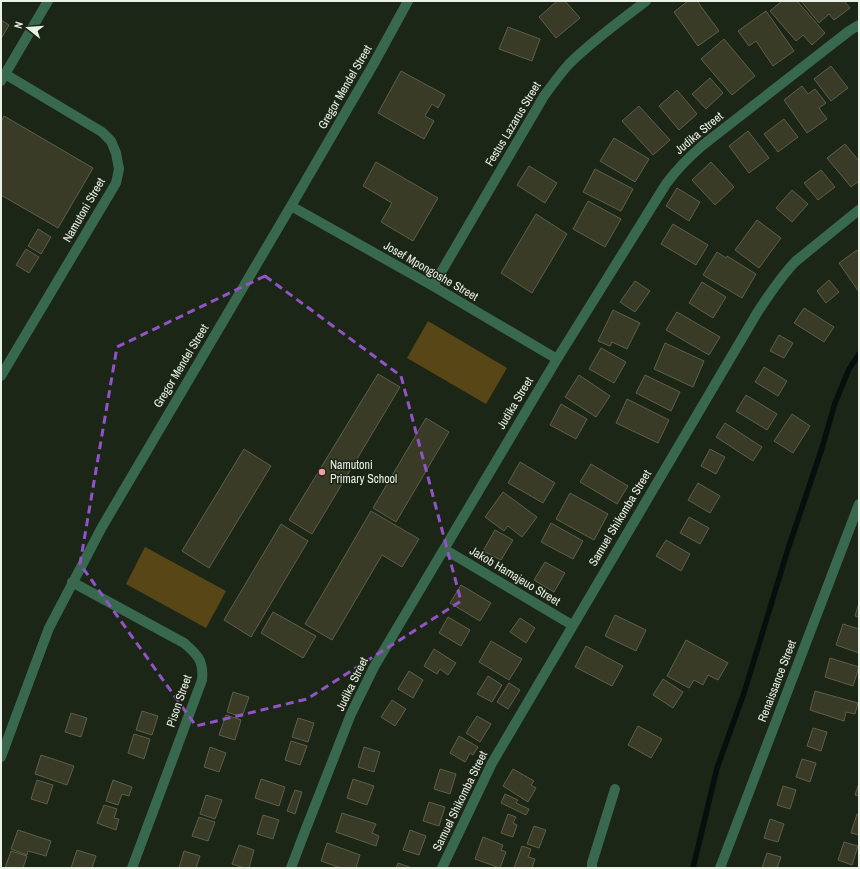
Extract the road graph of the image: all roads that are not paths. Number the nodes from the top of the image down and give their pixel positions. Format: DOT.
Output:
graph roads {
  1 [pos="48,1"];
  2 [pos="408,1"];
  3 [pos="646,1"];
  4 [pos="859,25"];
  5 [pos="3,77"];
  6 [pos="291,206"];
  7 [pos="859,211"];
  8 [pos="433,286"];
  9 [pos="557,359"];
  10 [pos="1,376"];
  11 [pos="859,504"];
  12 [pos="444,549"];
  13 [pos="72,582"];
  14 [pos="572,625"];
  15 [pos="1,757"];
  16 [pos="615,789"];
  17 [pos="132,868"];
  18 [pos="291,868"];
  19 [pos="442,868"];
  20 [pos="592,868"];
  21 [pos="720,868"];
  1 -- 5 [label="street"];
  2 -- 6 [label="street, Gregor Mendel Street"];
  3 -- 8 [label="street, Festus Lazarus Street"];
  4 -- 9 [label="street, Judika Street"];
  5 -- 10 [label="street, Namutoni Street"];
  6 -- 8 [label="street, Josef Mpongoshe Street"];
  6 -- 13 [label="street, Gregor Mendel Street"];
  7 -- 14 [label="street, Samuel Shikomba Street"];
  8 -- 9 [label="street, Josef Mpongoshe Street"];
  9 -- 12 [label="street, Judika Street"];
  11 -- 21 [label="street, Renaissance Street"];
  12 -- 14 [label="street, Jakob Hamajeuo Street"];
  12 -- 18 [label="street, Judika Street"];
  13 -- 15 [label="street, Gregor Mendel Street"];
  13 -- 17 [label="street, Pison Street"];
  14 -- 19 [label="street, Samuel Shikomba Street"];
  16 -- 20 [label="street"];
}
